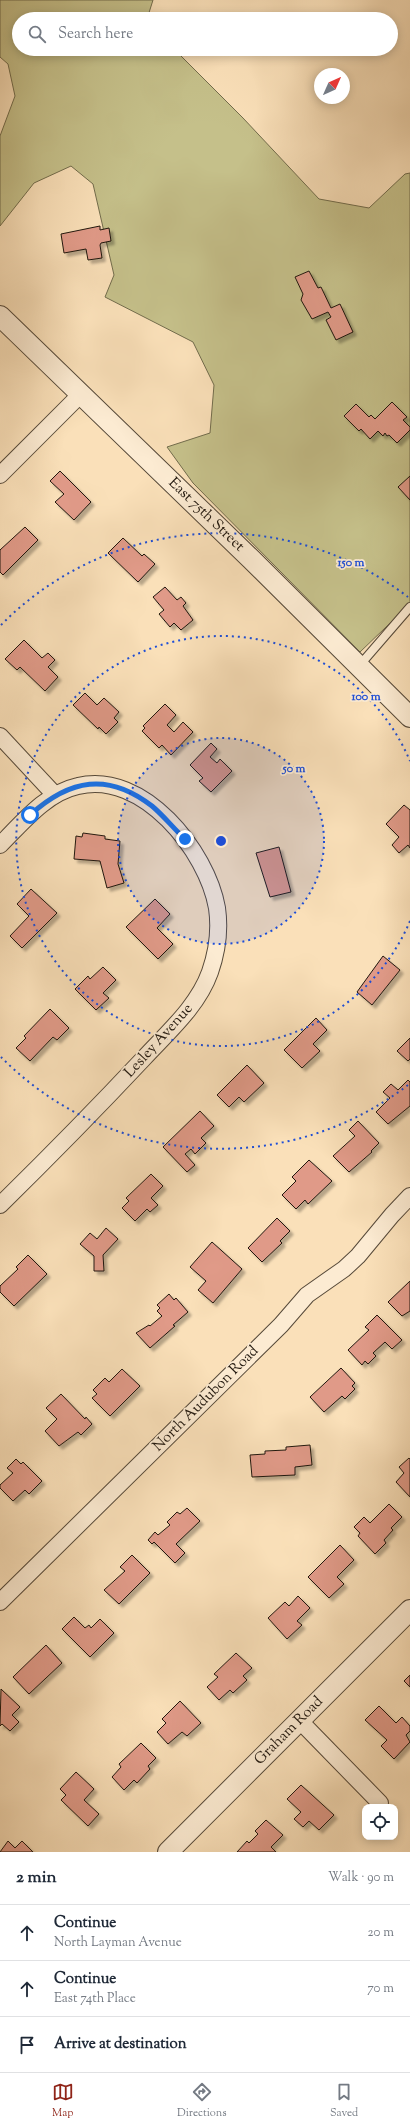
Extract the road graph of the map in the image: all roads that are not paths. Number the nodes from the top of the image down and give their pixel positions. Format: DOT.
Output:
graph roads {
  1 [pos="0,316"];
  2 [pos="81,394"];
  3 [pos="0,475"];
  4 [pos="410,607"];
  5 [pos="359,666"];
  6 [pos="410,717"];
  7 [pos="0,736"];
  8 [pos="55,795"];
  9 [pos="0,845"];
  10 [pos="410,1196"];
  11 [pos="0,1205"];
  12 [pos="0,1602"];
  13 [pos="410,1610"];
  14 [pos="300,1720"];
  15 [pos="380,1803"];
  16 [pos="168,1852"];
  1 -- 2 [label="street, East 75th Street"];
  2 -- 3 [label="street"];
  2 -- 5 [label="street, East 75th Street"];
  4 -- 5 [label="lane"];
  5 -- 6 [label="street, East 75th Street"];
  7 -- 8 [label="street"];
  8 -- 9 [label="street, Lesley Avenue"];
  8 -- 11 [label="street, Lesley Avenue"];
  10 -- 12 [label="street, North Audubon Road"];
  13 -- 14 [label="street, Graham Road"];
  14 -- 15 [label="street"];
  14 -- 16 [label="street, Graham Road"];
}
